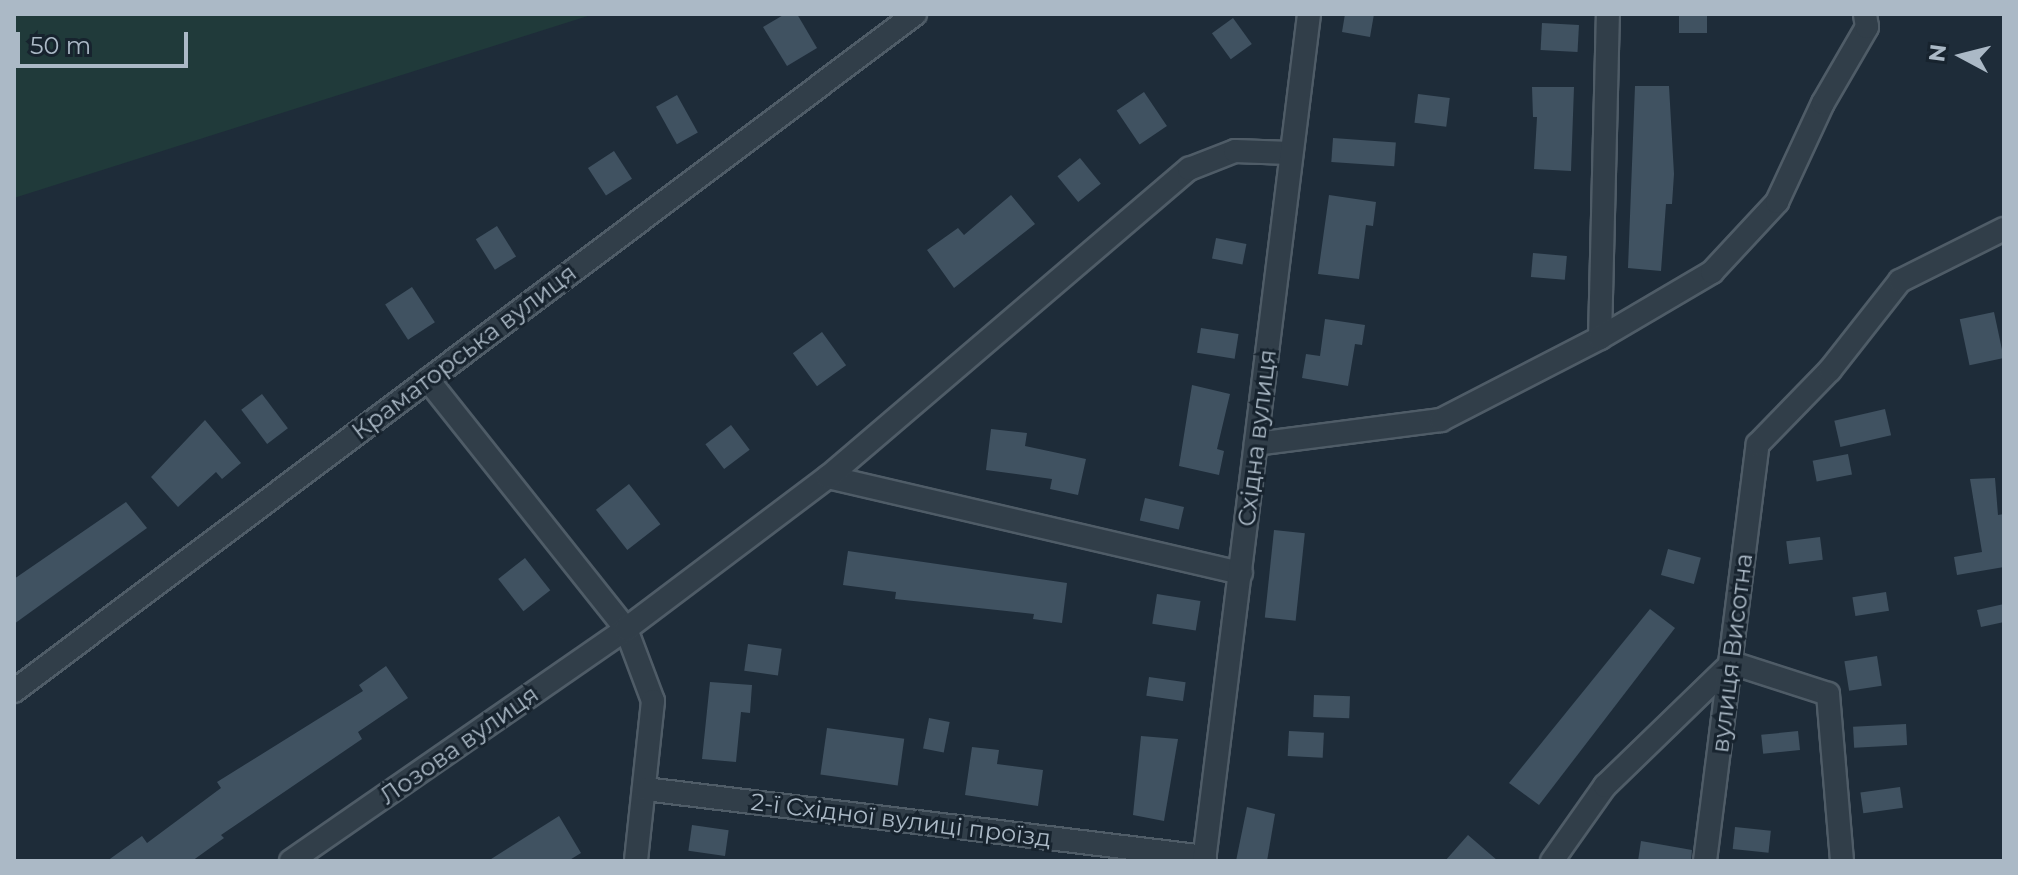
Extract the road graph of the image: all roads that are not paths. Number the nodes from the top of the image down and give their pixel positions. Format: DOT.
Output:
graph roads {
  1 [pos="915,14"];
  2 [pos="1309,14"];
  3 [pos="1608,14"];
  4 [pos="1865,14"];
  5 [pos="1290,153"];
  6 [pos="2004,229"];
  7 [pos="1600,338"];
  8 [pos="428,380"];
  9 [pos="1256,444"];
  10 [pos="828,477"];
  11 [pos="1241,573"];
  12 [pos="626,629"];
  13 [pos="1732,663"];
  14 [pos="14,691"];
  15 [pos="645,789"];
  16 [pos="1205,859"];
  17 [pos="291,861"];
  18 [pos="636,861"];
  19 [pos="1552,861"];
  20 [pos="1705,861"];
  21 [pos="1842,861"];
  1 -- 8 [label="street, Краматорська вулиця"];
  2 -- 5 [label="street, Східна вулиця"];
  3 -- 7 [label="street"];
  4 -- 7 [label="street"];
  5 -- 9 [label="street, Східна вулиця"];
  5 -- 10 [label="street, Лозова вулиця"];
  6 -- 13 [label="street, вулиця Висотна"];
  7 -- 9 [label="street"];
  8 -- 12 [label="street"];
  8 -- 14 [label="street, Краматорська вулиця"];
  9 -- 11 [label="street, Східна вулиця"];
  10 -- 11 [label="street"];
  10 -- 12 [label="street, Лозова вулиця"];
  11 -- 16 [label="street, Східна вулиця"];
  12 -- 15 [label="street"];
  12 -- 17 [label="street, Лозова вулиця"];
  13 -- 19 [label="street"];
  13 -- 20 [label="street, вулиця Висотна"];
  13 -- 21 [label="street"];
  15 -- 16 [label="street, 2-ї Східної вулиці проїзд"];
  15 -- 18 [label="street"];
}
